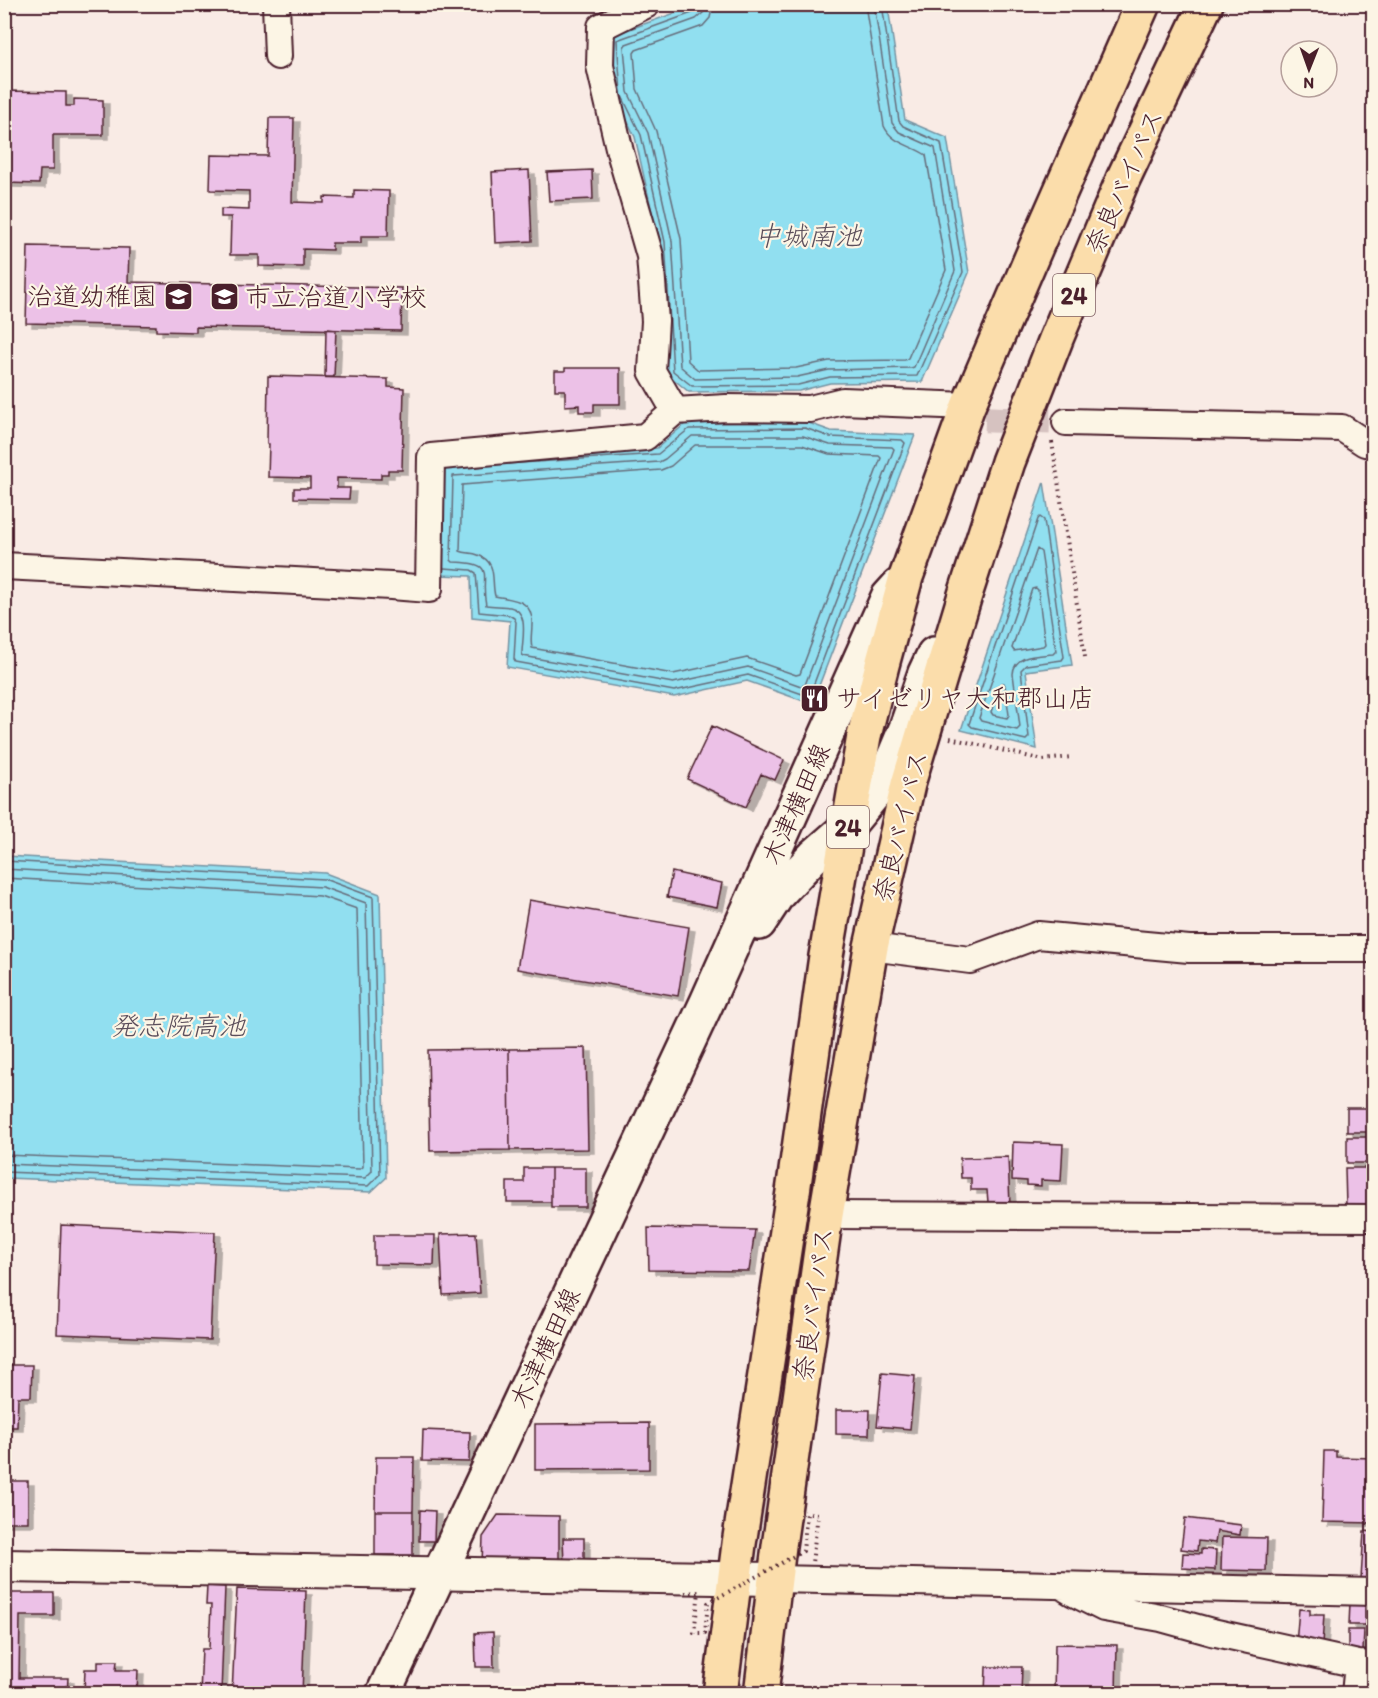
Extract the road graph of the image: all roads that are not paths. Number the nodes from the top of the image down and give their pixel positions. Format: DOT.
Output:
graph roads {
  1 [pos="276,4"];
  2 [pos="647,4"];
  3 [pos="1143,4"];
  4 [pos="1206,4"];
  5 [pos="278,56"];
  6 [pos="968,406"];
  7 [pos="810,409"];
  8 [pos="675,411"];
  9 [pos="923,417"];
  10 [pos="1066,422"];
  11 [pos="1374,444"];
  12 [pos="4,566"];
  13 [pos="906,577"];
  14 [pos="964,595"];
  15 [pos="847,827"];
  16 [pos="871,947"];
  17 [pos="1374,949"];
  18 [pos="707,1002"];
  19 [pos="826,1215"];
  20 [pos="1374,1218"];
  21 [pos="4,1566"];
  22 [pos="440,1574"];
  23 [pos="735,1577"];
  24 [pos="776,1579"];
  25 [pos="1062,1585"];
  26 [pos="1374,1592"];
  27 [pos="1366,1664"];
  28 [pos="383,1694"];
  29 [pos="720,1694"];
  30 [pos="761,1694"];
  31 [pos="1354,1694"];
  1 -- 5 [label="street"];
  2 -- 8 [label="street"];
  3 -- 6 [label="highway, 奈良バイパス / 24"];
  4 -- 14 [label="highway, 奈良バイパス / 24"];
  6 -- 7 [label="street"];
  6 -- 13 [label="highway, 奈良バイパス / 24"];
  7 -- 8 [label="street"];
  7 -- 9 [label="street"];
  8 -- 12 [label="street"];
  10 -- 11 [label="street"];
  13 -- 15 [label="highway, 奈良バイパス / 24"];
  13 -- 18 [label="main road, 木津横田線"];
  14 -- 15 [label="main road, 木津横田線"];
  14 -- 16 [label="highway, 奈良バイパス / 24"];
  15 -- 18 [label="main road, 木津横田線"];
  15 -- 23 [label="highway, 奈良バイパス / 24"];
  16 -- 17 [label="street"];
  16 -- 19 [label="highway, 奈良バイパス / 24"];
  18 -- 22 [label="main road, 木津横田線"];
  19 -- 20 [label="street"];
  19 -- 24 [label="highway, 奈良バイパス / 24"];
  21 -- 22 [label="street"];
  22 -- 23 [label="street"];
  22 -- 28 [label="main road, 木津横田線"];
  23 -- 24 [label="street"];
  23 -- 29 [label="highway, 奈良バイパス / 24"];
  24 -- 25 [label="street"];
  24 -- 30 [label="highway, 奈良バイパス / 24"];
  25 -- 26 [label="street"];
  25 -- 27 [label="street"];
  27 -- 31 [label="street"];
}
